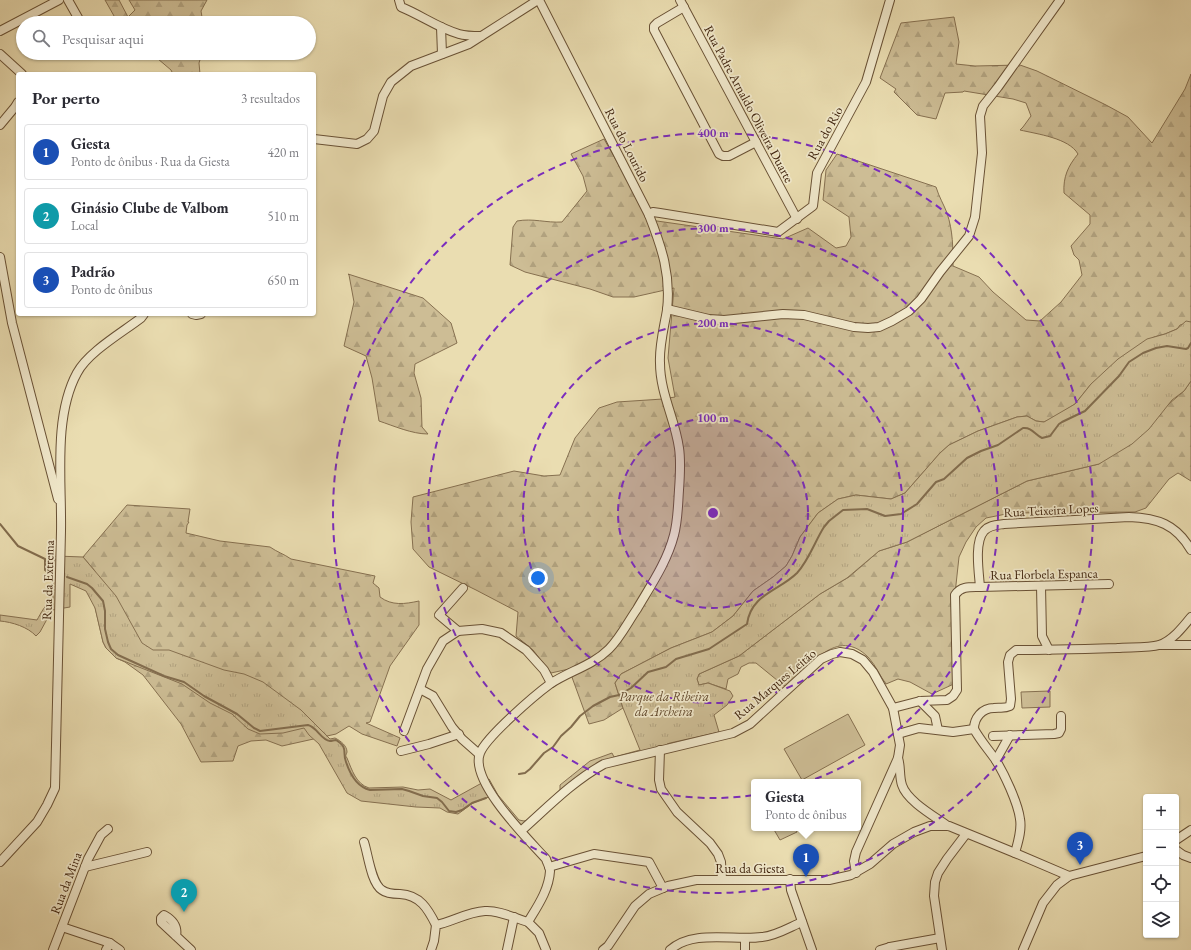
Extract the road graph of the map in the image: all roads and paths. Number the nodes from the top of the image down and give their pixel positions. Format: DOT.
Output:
graph roads {
  1 [pos="59,0"];
  2 [pos="68,0"];
  3 [pos="399,0"];
  4 [pos="539,0"];
  5 [pos="890,0"];
  6 [pos="1060,0"];
  7 [pos="682,4"];
  8 [pos="29,16"];
  9 [pos="77,16"];
  10 [pos="16,23"];
  11 [pos="441,27"];
  12 [pos="0,31"];
  13 [pos="481,36"];
  14 [pos="0,54"];
  15 [pos="442,54"];
  16 [pos="20,72"];
  17 [pos="16,105"];
  18 [pos="0,125"];
  19 [pos="316,139"];
  20 [pos="756,142"];
  21 [pos="649,215"];
  22 [pos="797,219"];
  23 [pos="0,257"];
  24 [pos="667,309"];
  25 [pos="142,316"];
  26 [pos="61,453"];
  27 [pos="46,455"];
  28 [pos="61,512"];
  29 [pos="1191,550"];
  30 [pos="1109,584"];
  31 [pos="1041,586"];
  32 [pos="980,587"];
  33 [pos="463,588"];
  34 [pos="1191,617"];
  35 [pos="458,631"];
  36 [pos="1159,645"];
  37 [pos="1191,645"];
  38 [pos="1049,650"];
  39 [pos="551,683"];
  40 [pos="420,689"];
  41 [pos="920,701"];
  42 [pos="893,708"];
  43 [pos="1061,716"];
  44 [pos="974,729"];
  45 [pos="404,730"];
  46 [pos="938,730"];
  47 [pos="459,734"];
  48 [pos="898,734"];
  49 [pos="1010,735"];
  50 [pos="993,736"];
  51 [pos="660,750"];
  52 [pos="401,751"];
  53 [pos="479,754"];
  54 [pos="898,758"];
  55 [pos="996,760"];
  56 [pos="948,826"];
  57 [pos="108,829"];
  58 [pos="1191,830"];
  59 [pos="521,831"];
  60 [pos="966,834"];
  61 [pos="1179,838"];
  62 [pos="364,842"];
  63 [pos="147,852"];
  64 [pos="1015,852"];
  65 [pos="1179,852"];
  66 [pos="1143,857"];
  67 [pos="1191,858"];
  68 [pos="0,862"];
  69 [pos="549,867"];
  70 [pos="85,868"];
  71 [pos="856,872"];
  72 [pos="1069,876"];
  73 [pos="722,879"];
  74 [pos="790,880"];
  75 [pos="663,888"];
  76 [pos="514,917"];
  77 [pos="528,922"];
  78 [pos="802,922"];
  79 [pos="436,925"];
  80 [pos="62,927"];
  81 [pos="176,936"];
  82 [pos="745,938"];
  83 [pos="940,938"];
  84 [pos="108,946"];
  85 [pos="890,948"];
  86 [pos="53,950"];
  87 [pos="120,950"];
  88 [pos="191,950"];
  89 [pos="431,950"];
  90 [pos="507,950"];
  91 [pos="546,950"];
  92 [pos="603,950"];
  93 [pos="670,950"];
  94 [pos="744,950"];
  95 [pos="812,950"];
  96 [pos="880,950"];
  97 [pos="942,950"];
  98 [pos="1023,950"];
  1 -- 8 [label="street"];
  2 -- 9 [label="street"];
  3 -- 11 [label="street"];
  4 -- 13 [label="street"];
  4 -- 21 [label="street, Rua do Lourido"];
  5 -- 22 [label="street, Rua do Rio"];
  6 -- 24 [label="street"];
  7 -- 20 [label="street, Rua Padre Arnaldo Oliveira Duarte"];
  7 -- 20 [label="street"];
  10 -- 12 [label="street"];
  11 -- 13 [label="street"];
  11 -- 15 [label="street"];
  13 -- 15 [label="street"];
  14 -- 16 [label="street"];
  15 -- 19 [label="street"];
  17 -- 18 [label="street"];
  20 -- 22 [label="street, Rua Padre Arnaldo Oliveira Duarte"];
  21 -- 22 [label="street, Rua do Rio"];
  21 -- 24 [label="street, Rua do Lourido"];
  23 -- 27 [label="street"];
  24 -- 39 [label="street, Rua do Lourido"];
  25 -- 26 [label="street, Rua da Extrema"];
  26 -- 27 [label="street"];
  26 -- 28 [label="street, Rua da Extrema"];
  27 -- 28 [label="street"];
  28 -- 68 [label="street, Rua da Extrema"];
  29 -- 32 [label="street, Rua Teixeira Lopes"];
  30 -- 31 [label="street, Rua Florbela Espanca"];
  31 -- 32 [label="street, Rua Florbela Espanca"];
  31 -- 38 [label="street"];
  32 -- 41 [label="street"];
  33 -- 35 [label="street"];
  34 -- 36 [label="street"];
  35 -- 39 [label="street"];
  35 -- 40 [label="street"];
  36 -- 37 [label="street"];
  36 -- 38 [label="street"];
  38 -- 44 [label="street"];
  39 -- 53 [label="street, Rua do Lourido"];
  40 -- 45 [label="street"];
  40 -- 47 [label="street"];
  41 -- 42 [label="street"];
  41 -- 46 [label="street"];
  42 -- 48 [label="street, Rua Marques Leitão"];
  42 -- 51 [label="street, Rua Marques Leitão"];
  43 -- 49 [label="street"];
  44 -- 46 [label="street"];
  44 -- 55 [label="street"];
  46 -- 48 [label="street"];
  47 -- 52 [label="street"];
  47 -- 53 [label="street"];
  48 -- 54 [label="street, Rua Marques Leitão"];
  49 -- 50 [label="street"];
  49 -- 55 [label="street"];
  51 -- 59 [label="street, Rua Marques Leitão"];
  51 -- 73 [label="street"];
  53 -- 59 [label="street"];
  54 -- 56 [label="street"];
  54 -- 71 [label="street, Rua Marques Leitão"];
  55 -- 64 [label="street"];
  56 -- 60 [label="street, Rua da Giesta"];
  56 -- 71 [label="street, Rua da Giesta"];
  57 -- 70 [label="street, Rua da Mina"];
  58 -- 61 [label="street"];
  59 -- 69 [label="street"];
  60 -- 64 [label="street, Rua da Giesta"];
  60 -- 83 [label="street"];
  62 -- 79 [label="street"];
  63 -- 70 [label="street"];
  64 -- 72 [label="street, Rua da Giesta"];
  65 -- 67 [label="street"];
  66 -- 72 [label="street"];
  69 -- 75 [label="street"];
  69 -- 77 [label="street"];
  70 -- 80 [label="street, Rua da Mina"];
  71 -- 74 [label="street, Rua da Giesta"];
  72 -- 98 [label="street"];
  73 -- 74 [label="street, Rua da Giesta"];
  73 -- 75 [label="street, Rua da Giesta"];
  74 -- 78 [label="street"];
  75 -- 92 [label="street, Rua da Giesta"];
  76 -- 77 [label="street"];
  76 -- 79 [label="street"];
  76 -- 90 [label="street"];
  77 -- 91 [label="street"];
  78 -- 82 [label="street"];
  78 -- 95 [label="street"];
  79 -- 89 [label="street"];
  80 -- 84 [label="street"];
  80 -- 86 [label="street, Rua da Mina"];
  81 -- 88 [label="street"];
  82 -- 93 [label="street"];
  82 -- 94 [label="street"];
  83 -- 85 [label="street"];
  83 -- 97 [label="street"];
  84 -- 87 [label="street"];
  85 -- 96 [label="street"];
}
